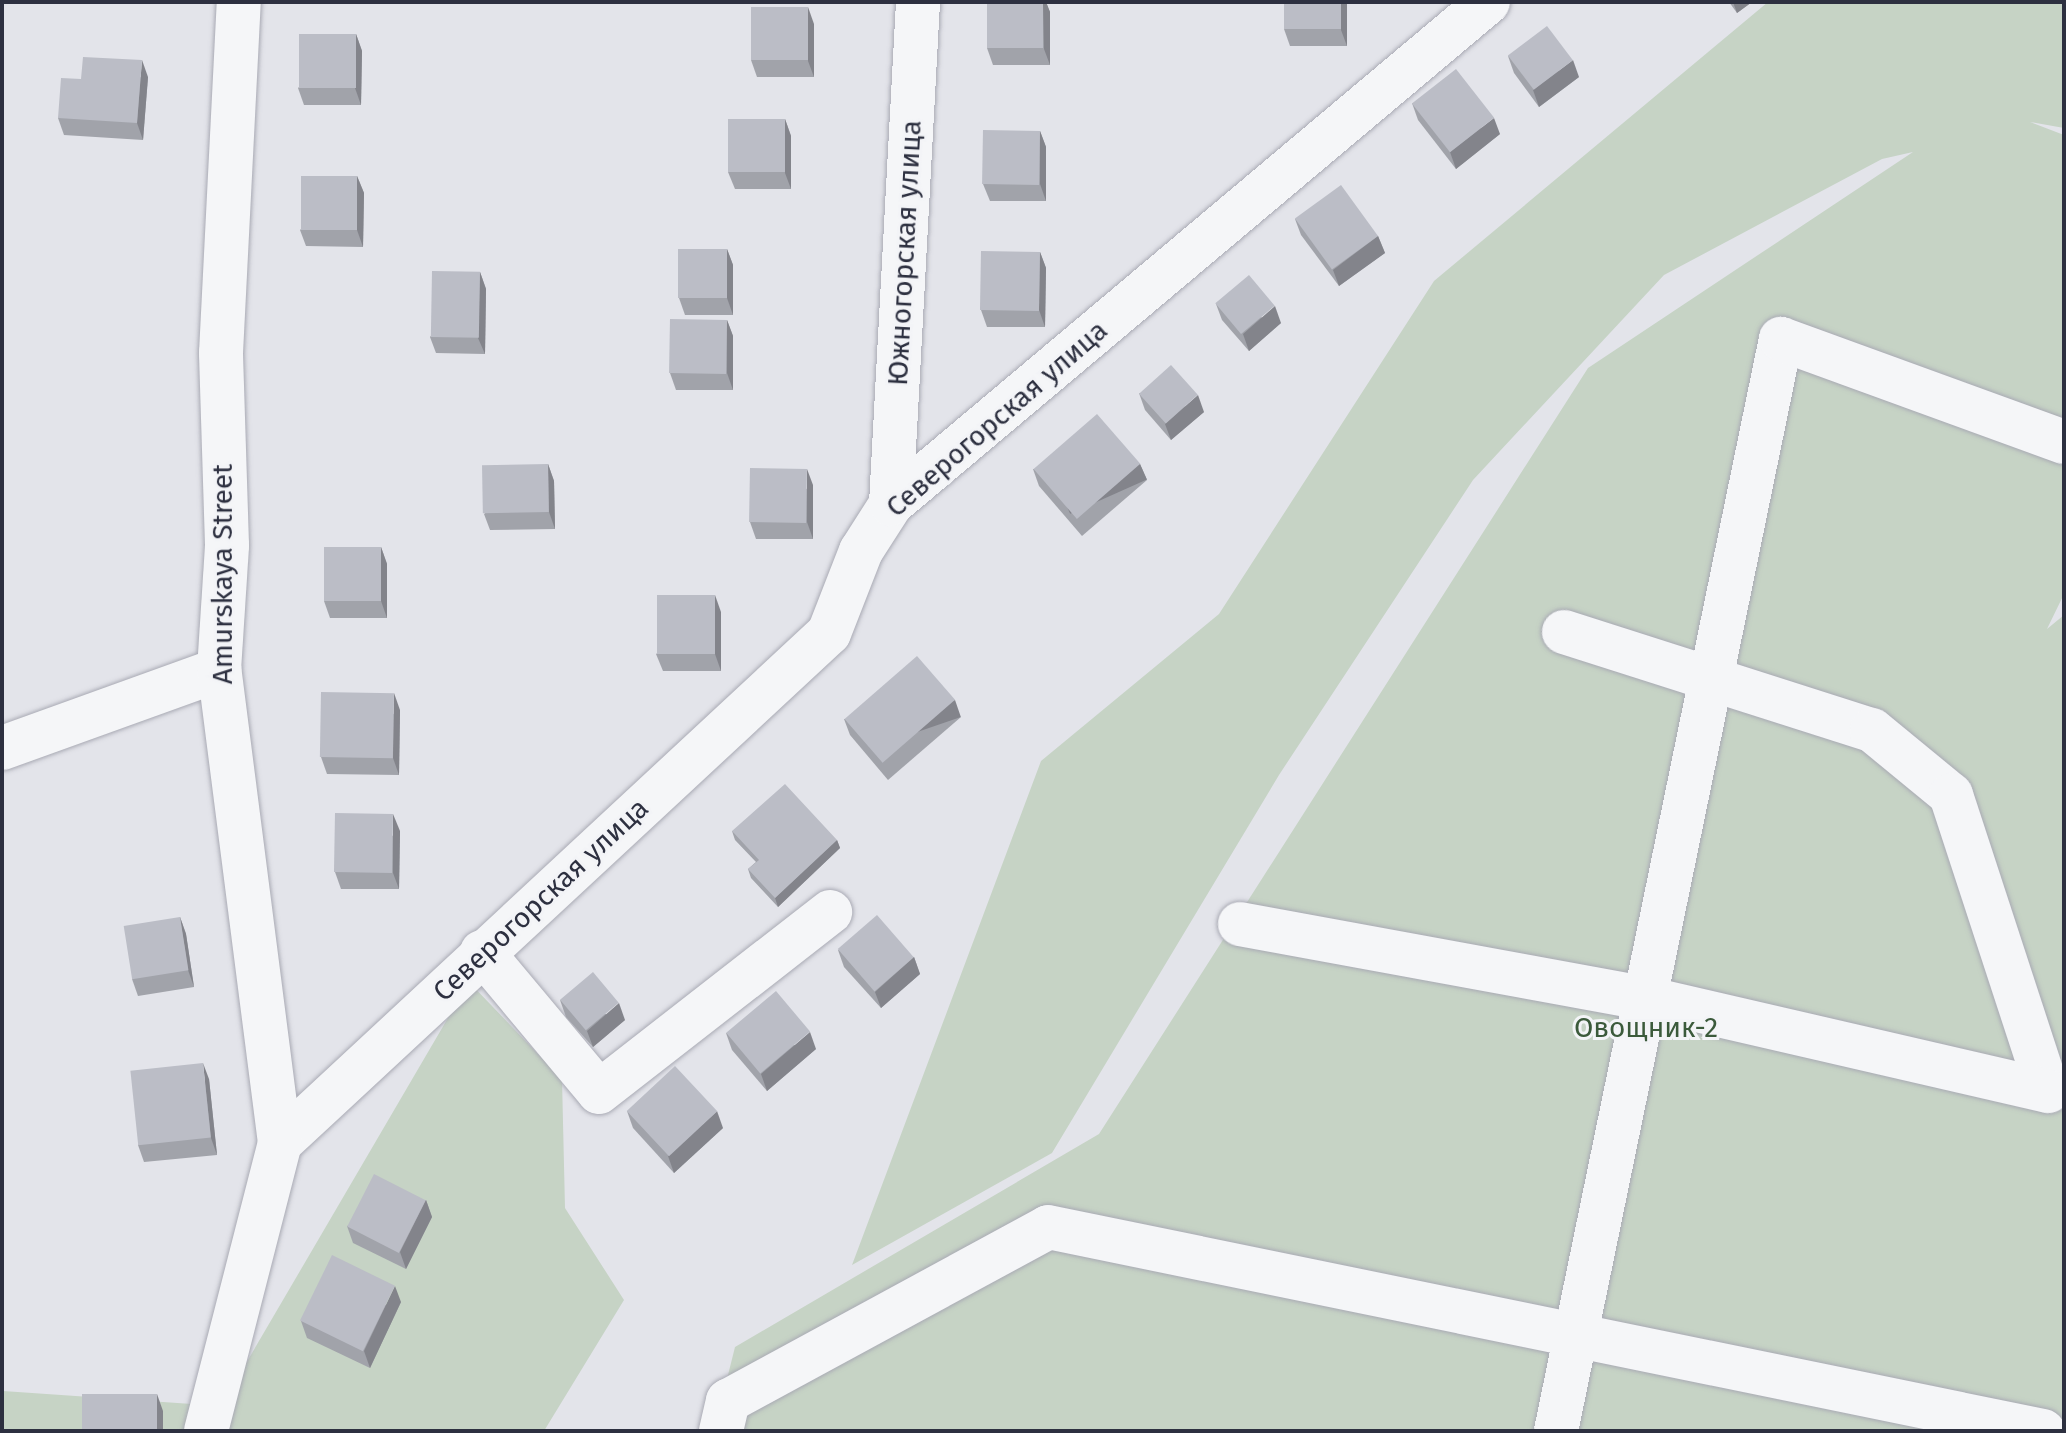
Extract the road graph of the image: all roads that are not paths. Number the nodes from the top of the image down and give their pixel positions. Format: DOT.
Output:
graph roads {
  1 [pos="239,2"];
  2 [pos="918,2"];
  3 [pos="1488,2"];
  4 [pos="2064,442"];
  5 [pos="891,504"];
  6 [pos="1564,632"];
  7 [pos="219,670"];
  8 [pos="1711,680"];
  9 [pos="4,750"];
  10 [pos="830,912"];
  11 [pos="1240,924"];
  12 [pos="482,952"];
  13 [pos="1645,998"];
  14 [pos="280,1143"];
  15 [pos="1576,1331"];
  16 [pos="206,1431"];
  17 [pos="721,1431"];
  18 [pos="1556,1431"];
  19 [pos="2043,1431"];
  1 -- 7 [label="street, Amurskaya Street"];
  2 -- 5 [label="street, Южногорская улица"];
  3 -- 5 [label="street, Северогорская улица"];
  4 -- 8 [label="street"];
  5 -- 12 [label="street, Северогорская улица"];
  6 -- 8 [label="street"];
  7 -- 9 [label="street"];
  7 -- 14 [label="street, Amurskaya Street"];
  8 -- 13 [label="street"];
  8 -- 13 [label="street"];
  10 -- 12 [label="street"];
  11 -- 13 [label="street"];
  12 -- 14 [label="street, Северогорская улица"];
  13 -- 15 [label="street"];
  14 -- 16 [label="street"];
  15 -- 17 [label="street"];
  15 -- 18 [label="street"];
  15 -- 19 [label="street"];
}
